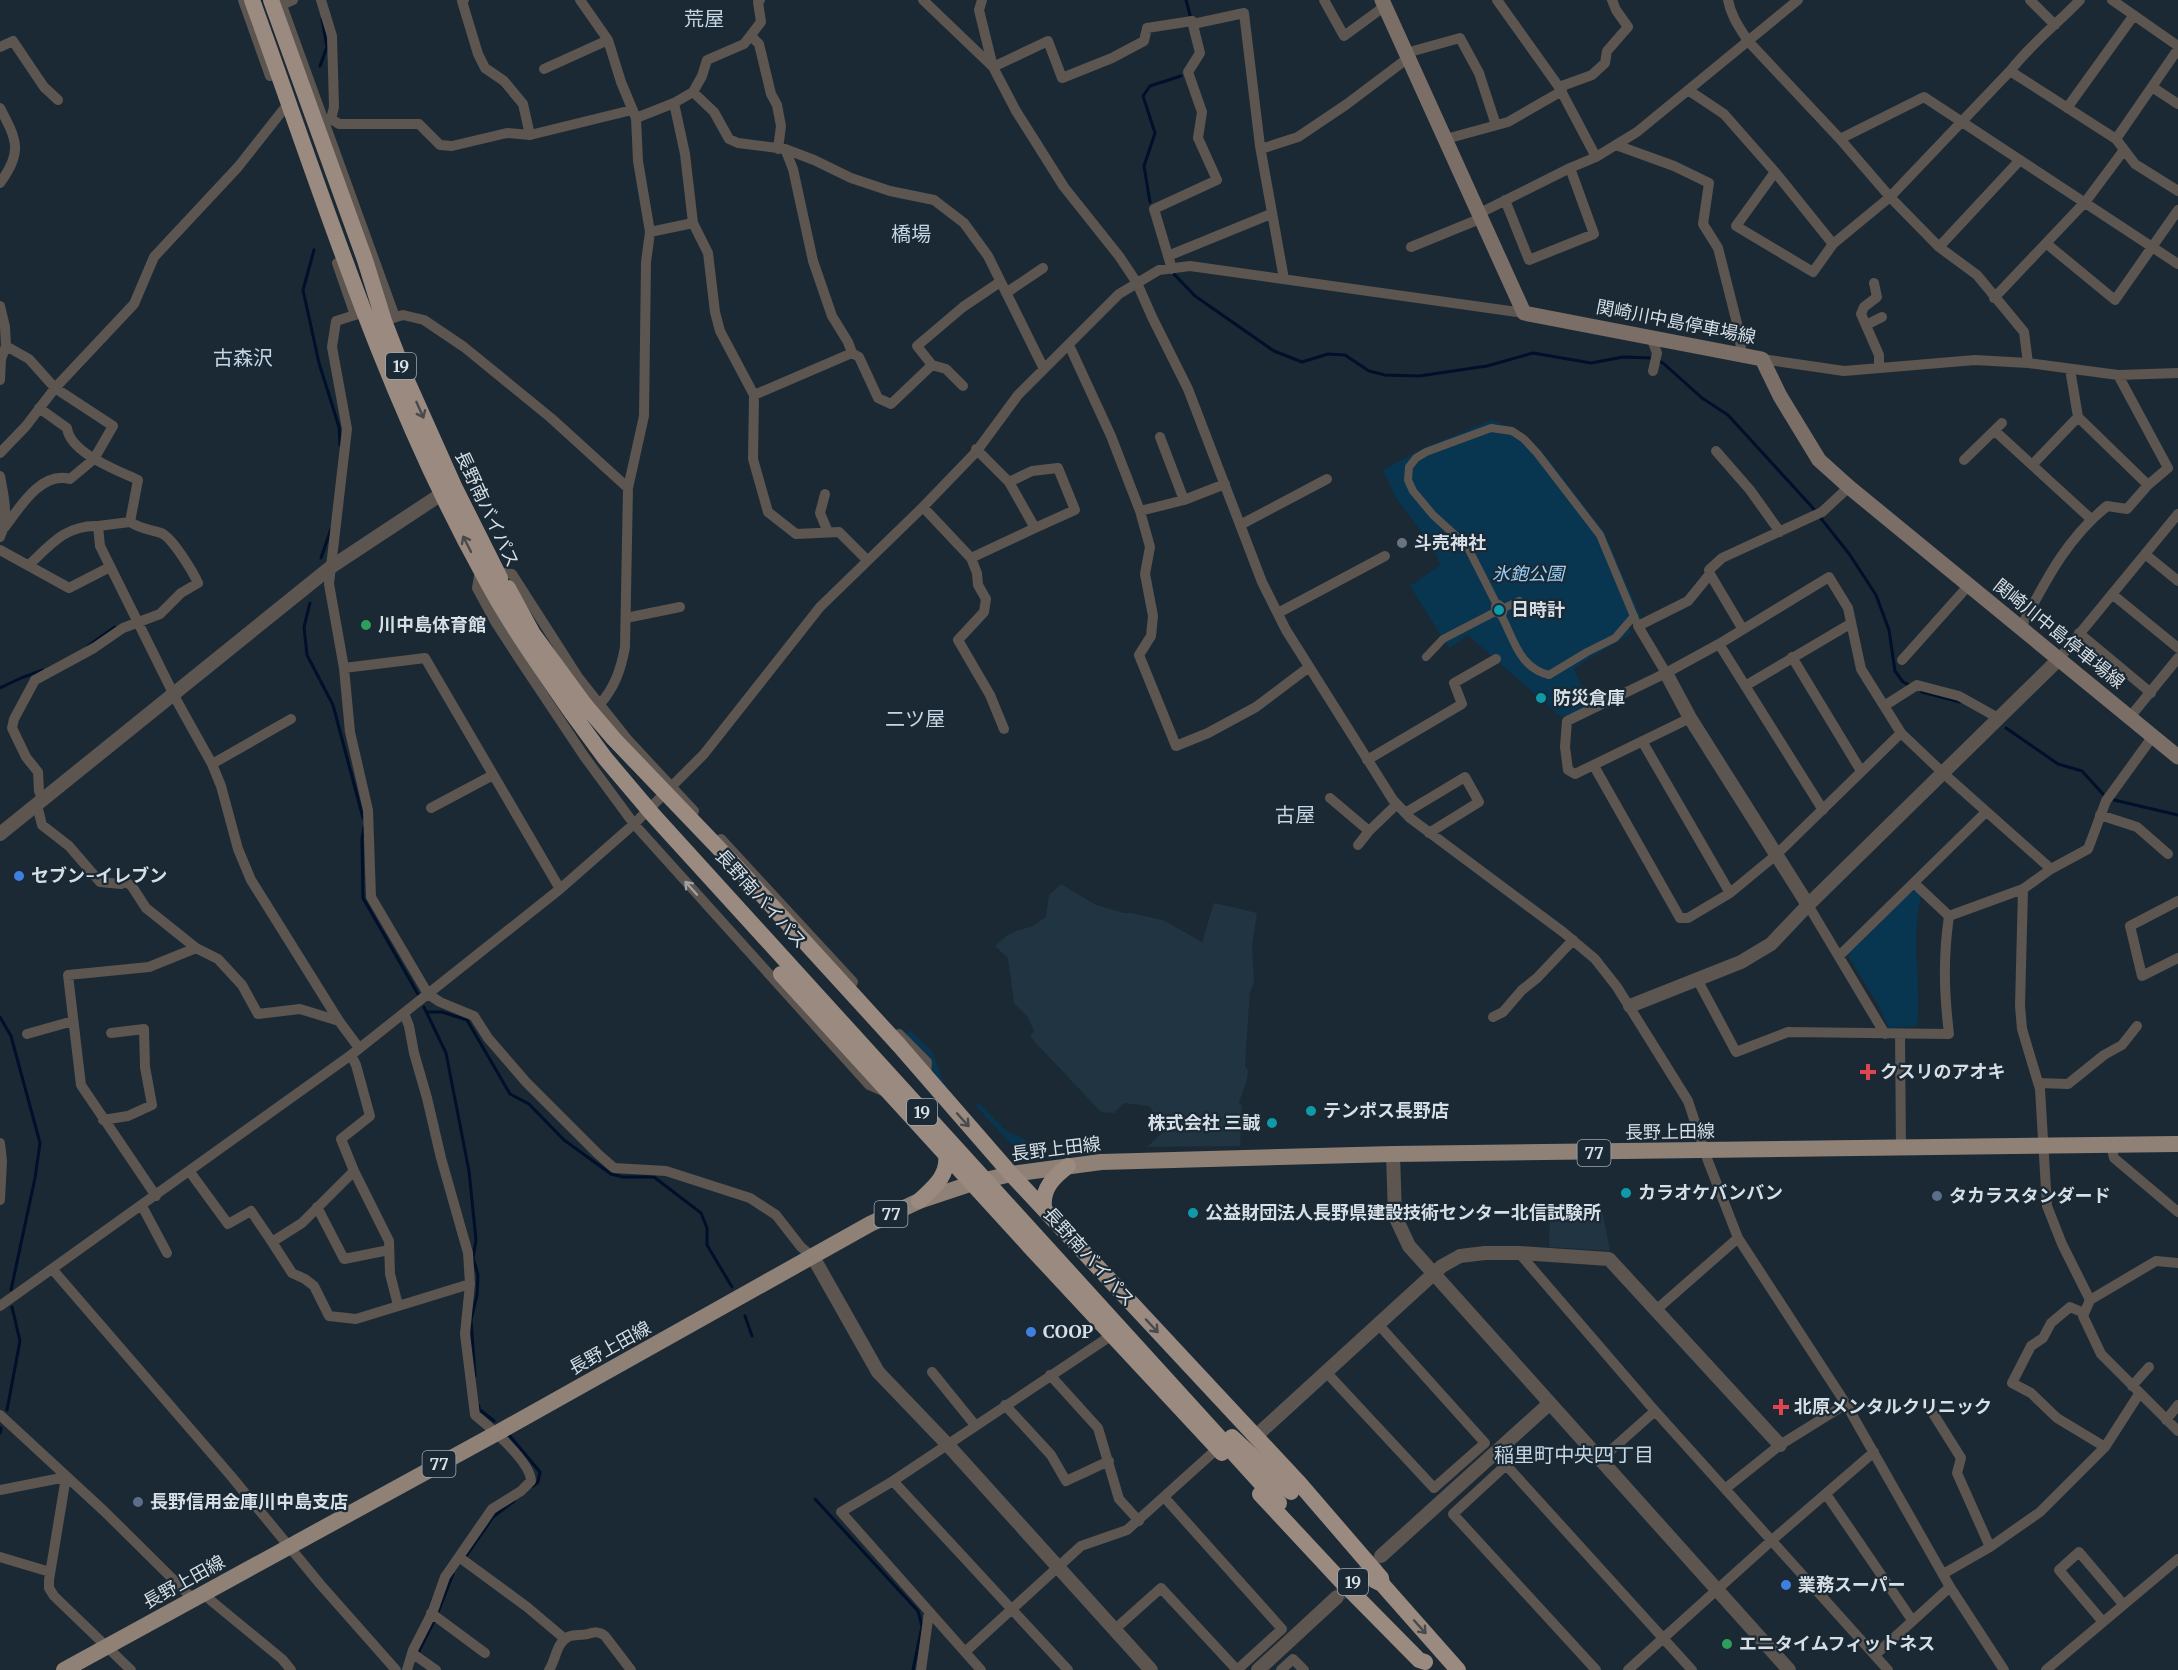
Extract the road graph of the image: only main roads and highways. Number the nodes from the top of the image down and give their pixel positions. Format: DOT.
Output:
graph roads {
  1 [pos="252,0"];
  2 [pos="277,2"];
  3 [pos="1383,3"];
  4 [pos="448,489"];
  5 [pos="583,708"];
  6 [pos="605,758"];
  7 [pos="2178,758"];
  8 [pos="939,1092"];
  9 [pos="905,1110"];
  10 [pos="2178,1144"];
  11 [pos="946,1153"];
  12 [pos="1068,1166"];
  13 [pos="1011,1173"];
  14 [pos="974,1183"];
  15 [pos="919,1201"];
  16 [pos="1044,1207"];
  17 [pos="1285,1497"];
  18 [pos="1382,1584"];
  19 [pos="1428,1666"];
  20 [pos="64,1670"];
  21 [pos="1458,1670"];
  1 -- 4 [label="highway, 長野南バイパス / 19"];
  2 -- 4 [label="highway, 長野南バイパス / 19, one-way"];
  3 -- 7 [label="main road, 関崎川中島停車場線"];
  4 -- 5 [label="highway, 長野南バイパス / 19"];
  5 -- 6 [label="highway, 長野南バイパス / 19, bridge"];
  5 -- 8 [label="highway, 19, bridge"];
  5 -- 17 [label="highway, 長野南バイパス / 19, bridge"];
  6 -- 9 [label="highway, 19, bridge"];
  6 -- 17 [label="highway, 長野南バイパス / 19, bridge"];
  8 -- 9 [label="highway"];
  8 -- 13 [label="highway, 19, one-way"];
  9 -- 11 [label="highway, 19"];
  10 -- 12 [label="main road, 長野上田線 / 77"];
  11 -- 14 [label="highway, 19"];
  11 -- 15 [label="highway"];
  12 -- 13 [label="main road, 長野上田線 / 77"];
  12 -- 16 [label="highway"];
  13 -- 14 [label="main road, 長野上田線 / 77"];
  13 -- 16 [label="highway, 19"];
  14 -- 15 [label="main road, 長野上田線 / 77"];
  14 -- 19 [label="highway, 19"];
  15 -- 20 [label="main road, 長野上田線 / 77"];
  16 -- 18 [label="highway, 19, one-way"];
  17 -- 18 [label="highway, 長野南バイパス / 19"];
  17 -- 19 [label="highway, 長野南バイパス / 19"];
  18 -- 21 [label="highway, 長野南バイパス / 19, one-way"];
}
